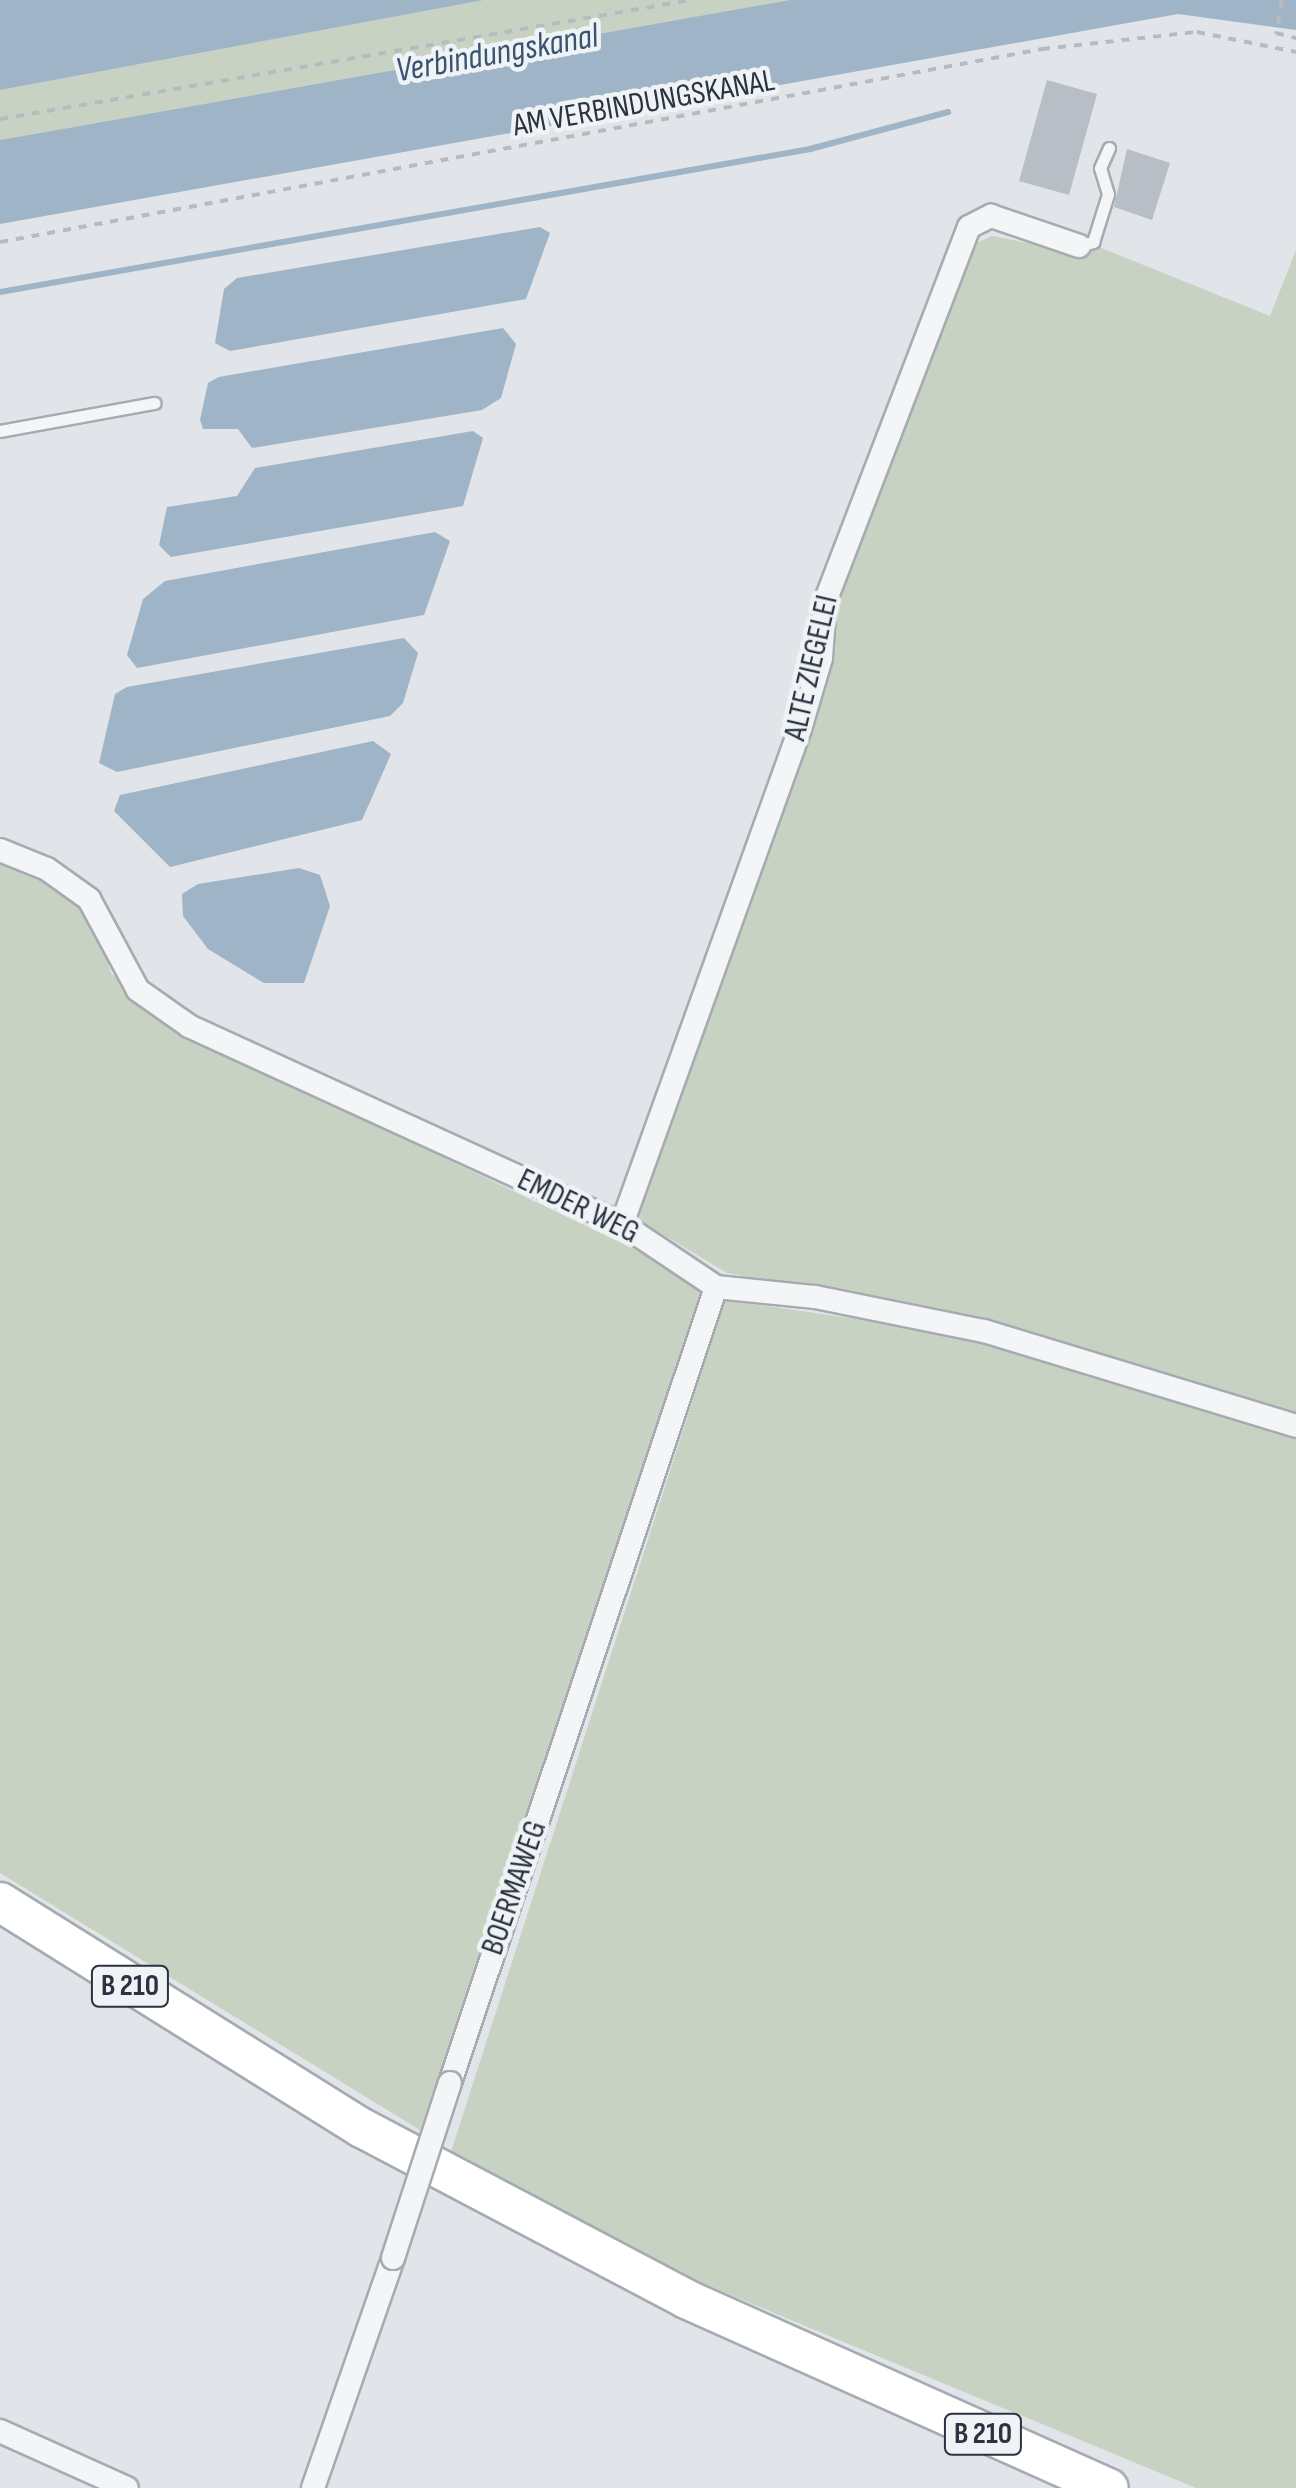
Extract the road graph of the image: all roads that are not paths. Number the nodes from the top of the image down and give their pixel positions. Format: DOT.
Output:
graph roads {
  1 [pos="1109,148"];
  2 [pos="1080,246"];
  3 [pos="154,403"];
  4 [pos="0,432"];
  5 [pos="0,850"];
  6 [pos="622,1224"];
  7 [pos="716,1288"];
  8 [pos="1296,1426"];
  9 [pos="0,1902"];
  10 [pos="0,2431"];
  11 [pos="127,2488"];
  12 [pos="312,2488"];
  13 [pos="1108,2488"];
  1 -- 2 [label="lane"];
  2 -- 6 [label="street, ALTE ZIEGELEI"];
  3 -- 4 [label="lane"];
  5 -- 6 [label="street, EMDER WEG"];
  6 -- 7 [label="street, EMDER WEG"];
  7 -- 8 [label="street, EMDER WEG"];
  7 -- 12 [label="street, BOERMAWEG, bridge"];
  9 -- 13 [label="main road, B 210"];
  10 -- 11 [label="street"];
}
